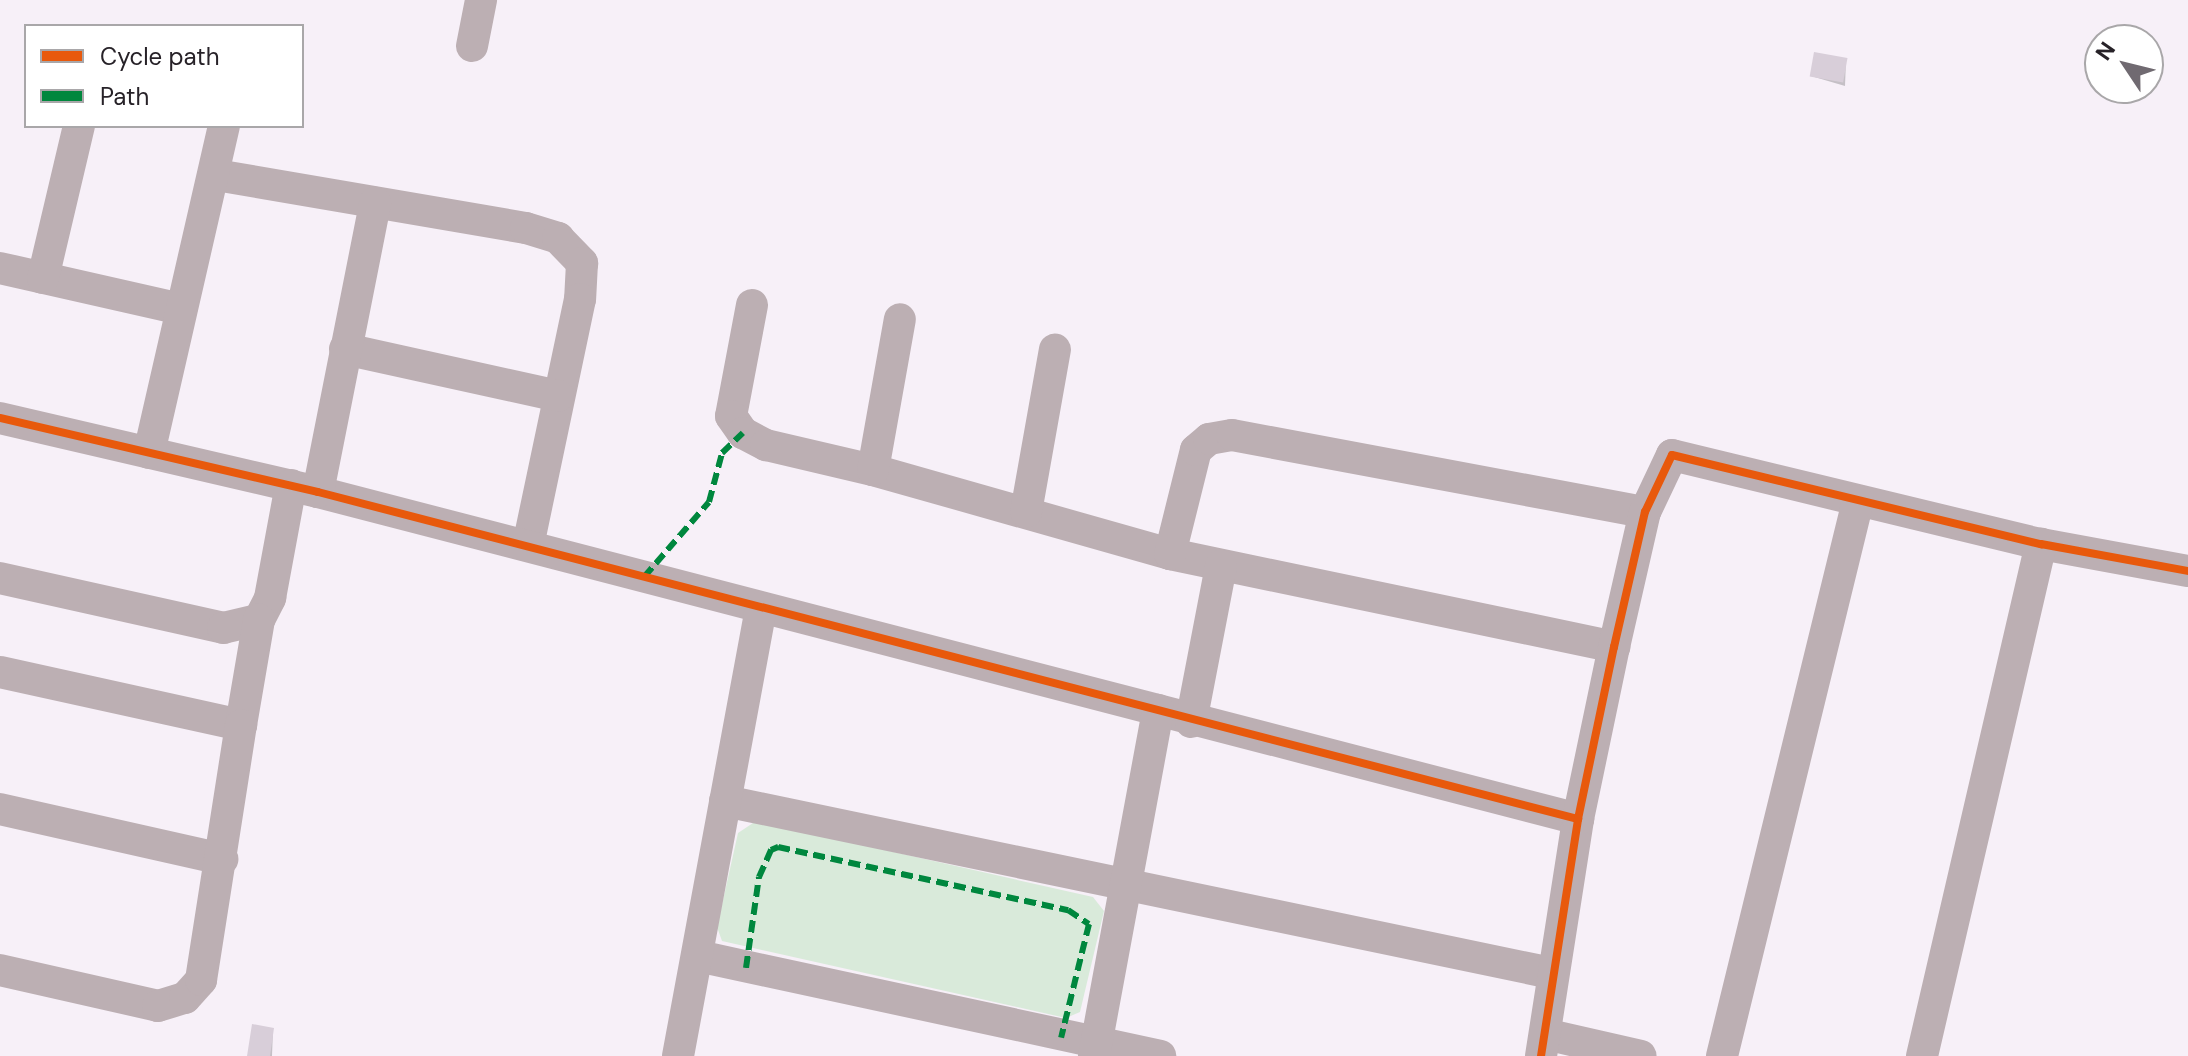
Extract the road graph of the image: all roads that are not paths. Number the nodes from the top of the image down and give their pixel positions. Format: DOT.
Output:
graph roads {
  1 [pos="481,0"];
  2 [pos="472,46"];
  3 [pos="79,128"];
  4 [pos="224,128"];
  5 [pos="216,175"];
  6 [pos="375,203"];
  7 [pos="0,268"];
  8 [pos="43,278"];
  9 [pos="752,305"];
  10 [pos="181,309"];
  11 [pos="900,319"];
  12 [pos="345,349"];
  13 [pos="1055,350"];
  14 [pos="558,396"];
  15 [pos="0,418"];
  16 [pos="149,453"];
  17 [pos="873,470"];
  18 [pos="304,489"];
  19 [pos="1858,501"];
  20 [pos="1026,512"];
  21 [pos="1645,512"];
  22 [pos="2041,544"];
  23 [pos="528,546"];
  24 [pos="1170,554"];
  25 [pos="1221,566"];
  26 [pos="2188,571"];
  27 [pos="0,578"];
  28 [pos="761,608"];
  29 [pos="259,620"];
  30 [pos="1614,647"];
  31 [pos="0,672"];
  32 [pos="1158,710"];
  33 [pos="1191,722"];
  34 [pos="241,725"];
  35 [pos="725,801"];
  36 [pos="0,809"];
  37 [pos="1578,819"];
  38 [pos="222,859"];
  39 [pos="1123,882"];
  40 [pos="698,956"];
  41 [pos="0,970"];
  42 [pos="1551,973"];
  43 [pos="1543,1045"];
  44 [pos="1095,1050"];
  45 [pos="678,1056"];
  46 [pos="1160,1056"];
  47 [pos="1641,1056"];
  48 [pos="1722,1056"];
  49 [pos="1922,1056"];
  1 -- 2 [label="street"];
  3 -- 8 [label="street"];
  4 -- 5 [label="street"];
  5 -- 6 [label="street"];
  5 -- 10 [label="street"];
  6 -- 12 [label="street"];
  6 -- 14 [label="street"];
  7 -- 8 [label="street"];
  8 -- 10 [label="street"];
  9 -- 17 [label="street"];
  10 -- 16 [label="street"];
  11 -- 17 [label="street"];
  12 -- 14 [label="street"];
  12 -- 18 [label="street"];
  13 -- 20 [label="street"];
  14 -- 23 [label="street"];
  15 -- 16 [label="street"];
  16 -- 18 [label="street"];
  17 -- 20 [label="street"];
  18 -- 23 [label="street"];
  18 -- 29 [label="street"];
  19 -- 21 [label="street"];
  19 -- 22 [label="street"];
  19 -- 48 [label="street"];
  20 -- 24 [label="street"];
  21 -- 24 [label="street"];
  21 -- 30 [label="street"];
  22 -- 26 [label="street"];
  22 -- 49 [label="street"];
  23 -- 28 [label="street"];
  24 -- 25 [label="street"];
  25 -- 30 [label="street"];
  25 -- 33 [label="street"];
  27 -- 29 [label="street"];
  28 -- 32 [label="street"];
  28 -- 35 [label="street"];
  29 -- 34 [label="street"];
  30 -- 37 [label="street"];
  31 -- 34 [label="street"];
  32 -- 33 [label="street"];
  32 -- 39 [label="street"];
  33 -- 37 [label="street"];
  34 -- 38 [label="street"];
  35 -- 39 [label="street"];
  35 -- 40 [label="street"];
  36 -- 38 [label="street"];
  37 -- 42 [label="street"];
  38 -- 41 [label="street"];
  39 -- 42 [label="street"];
  39 -- 44 [label="street"];
  40 -- 44 [label="street"];
  40 -- 45 [label="street"];
  42 -- 43 [label="street"];
  43 -- 47 [label="street"];
  44 -- 46 [label="street"];
}
